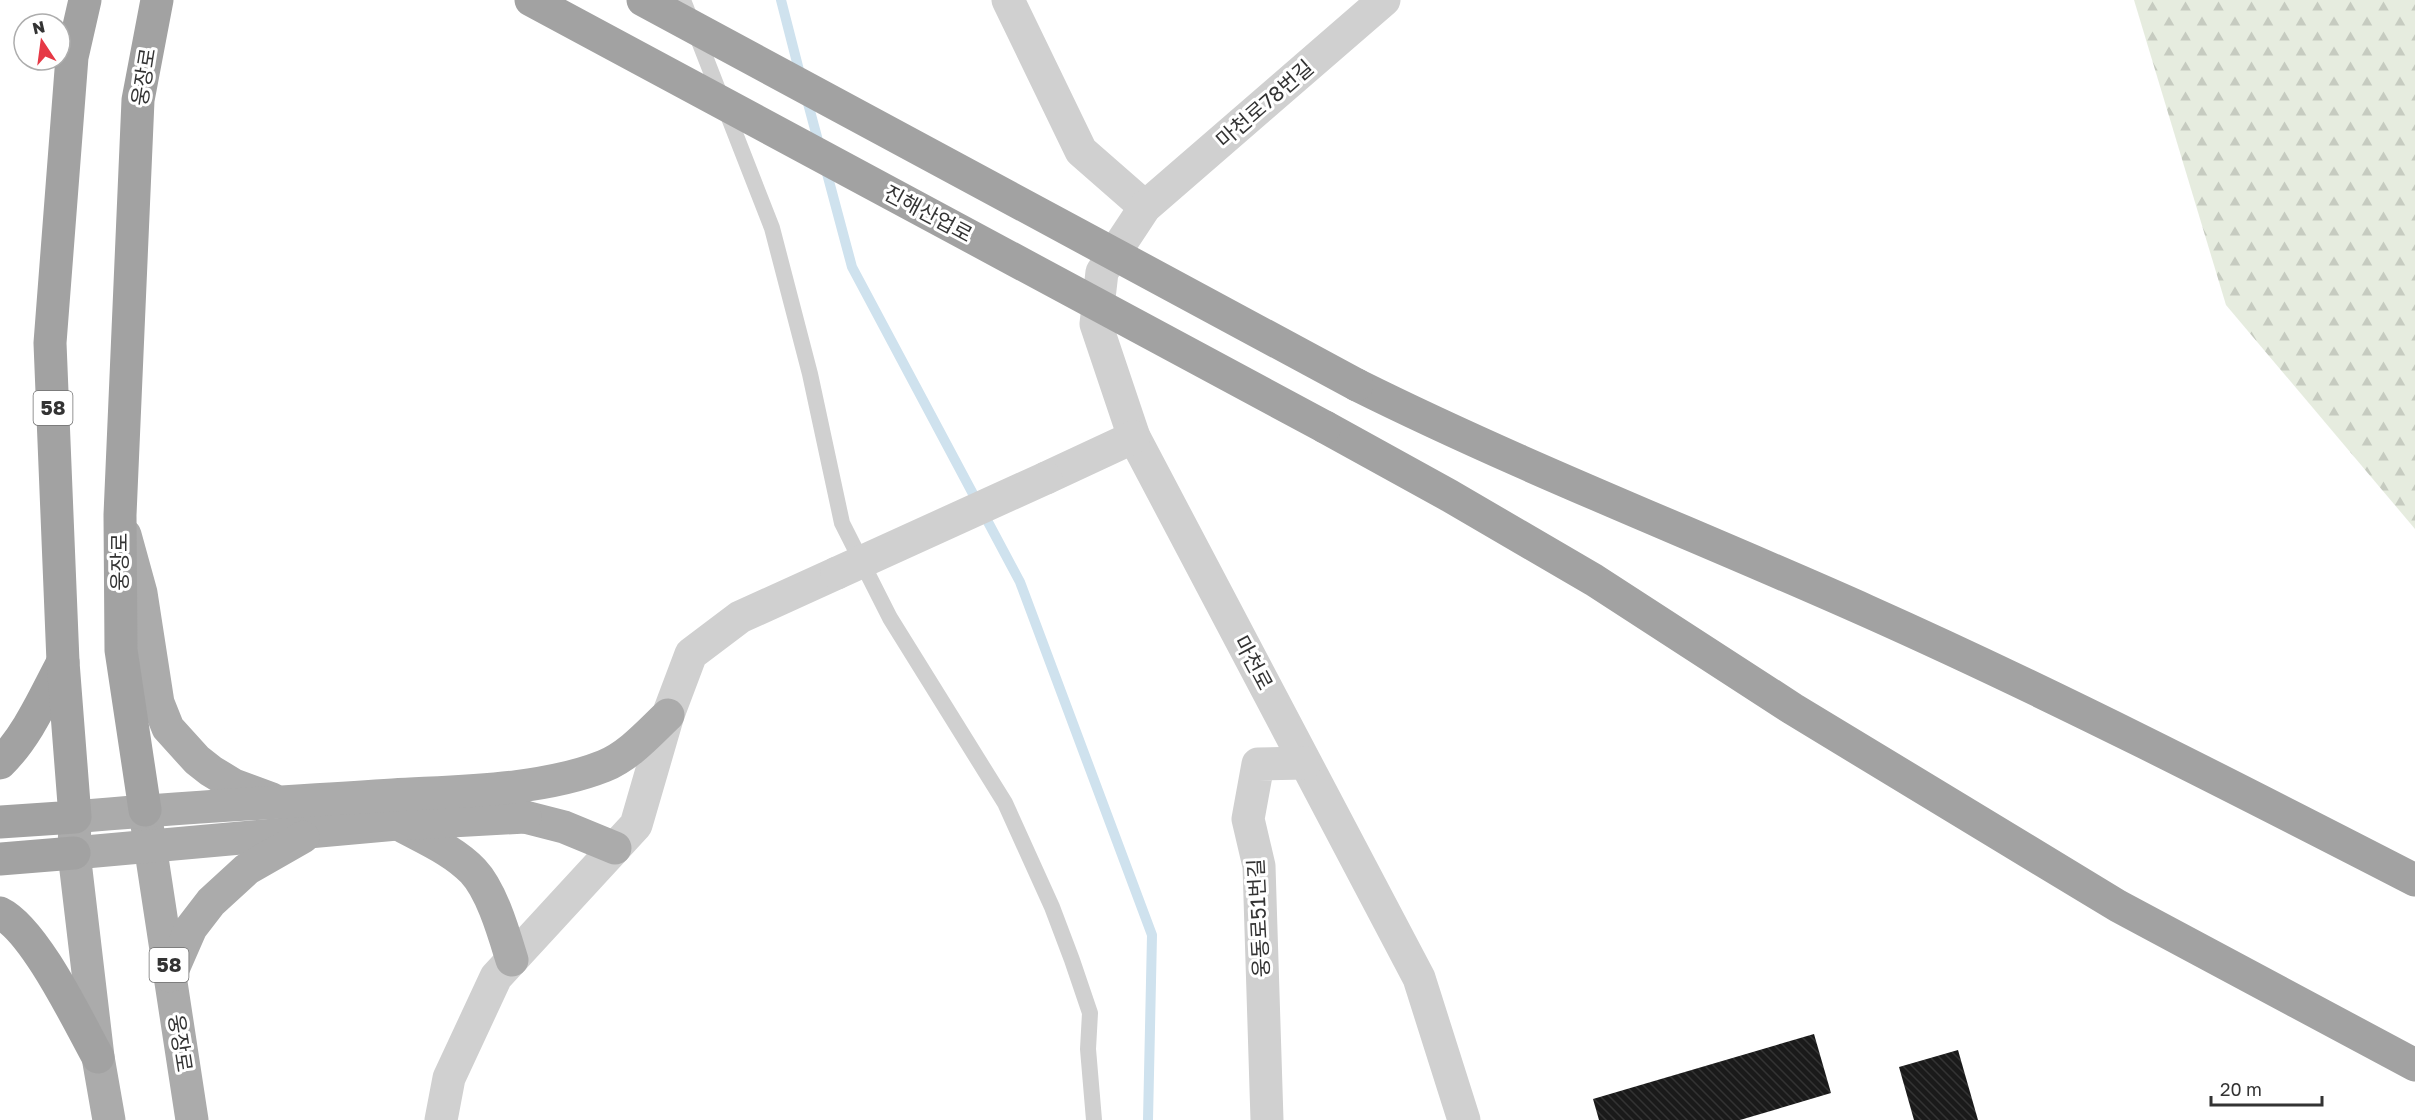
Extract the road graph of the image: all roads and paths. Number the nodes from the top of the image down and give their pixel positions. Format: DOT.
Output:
graph roads {
  1 [pos="85,0"];
  2 [pos="157,0"];
  3 [pos="531,0"];
  4 [pos="644,0"];
  5 [pos="683,0"];
  6 [pos="1008,0"];
  7 [pos="1384,0"];
  8 [pos="1145,207"];
  9 [pos="1134,437"];
  10 [pos="120,516"];
  11 [pos="63,662"];
  12 [pos="668,714"];
  13 [pos="0,763"];
  14 [pos="1305,763"];
  15 [pos="433,792"];
  16 [pos="279,802"];
  17 [pos="145,810"];
  18 [pos="75,817"];
  19 [pos="525,817"];
  20 [pos="0,822"];
  21 [pos="397,824"];
  22 [pos="311,832"];
  23 [pos="150,846"];
  24 [pos="615,848"];
  25 [pos="74,853"];
  26 [pos="0,860"];
  27 [pos="2415,880"];
  28 [pos="0,913"];
  29 [pos="512,960"];
  30 [pos="170,976"];
  31 [pos="98,1057"];
  32 [pos="2415,1065"];
  33 [pos="109,1120"];
  34 [pos="192,1120"];
  35 [pos="441,1120"];
  36 [pos="1094,1120"];
  37 [pos="1267,1120"];
  38 [pos="1464,1120"];
  1 -- 11 [label="highway, 58"];
  2 -- 10 [label="highway, 웅장로 / 58"];
  3 -- 32 [label="highway, 진해산업로, bridge"];
  4 -- 27 [label="highway, bridge"];
  5 -- 36 [label="lane"];
  6 -- 8 [label="street"];
  7 -- 8 [label="street, 마천로78번길"];
  8 -- 9 [label="street, 마천로"];
  9 -- 12 [label="street, bridge"];
  9 -- 14 [label="street, 마천로"];
  10 -- 16 [label="main road"];
  10 -- 17 [label="highway, 웅장로 / 58"];
  11 -- 13 [label="highway"];
  11 -- 18 [label="highway, 58"];
  12 -- 15 [label="main road"];
  12 -- 24 [label="street"];
  14 -- 37 [label="street, 웅동로51번길"];
  14 -- 38 [label="street, 마천로"];
  15 -- 16 [label="main road"];
  15 -- 19 [label="main road"];
  16 -- 17 [label="main road"];
  17 -- 18 [label="main road"];
  17 -- 23 [label="main road, 웅장로 / 58"];
  18 -- 20 [label="highway"];
  18 -- 25 [label="main road, 58"];
  19 -- 21 [label="main road"];
  19 -- 24 [label="main road"];
  21 -- 22 [label="main road"];
  21 -- 29 [label="main road"];
  22 -- 23 [label="main road"];
  22 -- 30 [label="main road"];
  23 -- 25 [label="main road"];
  23 -- 30 [label="main road, 웅장로 / 58"];
  24 -- 29 [label="street"];
  25 -- 26 [label="highway"];
  25 -- 31 [label="main road, 58"];
  28 -- 31 [label="highway"];
  29 -- 35 [label="street"];
  30 -- 34 [label="main road, 웅장로 / 58"];
  31 -- 33 [label="main road, 58"];
}
